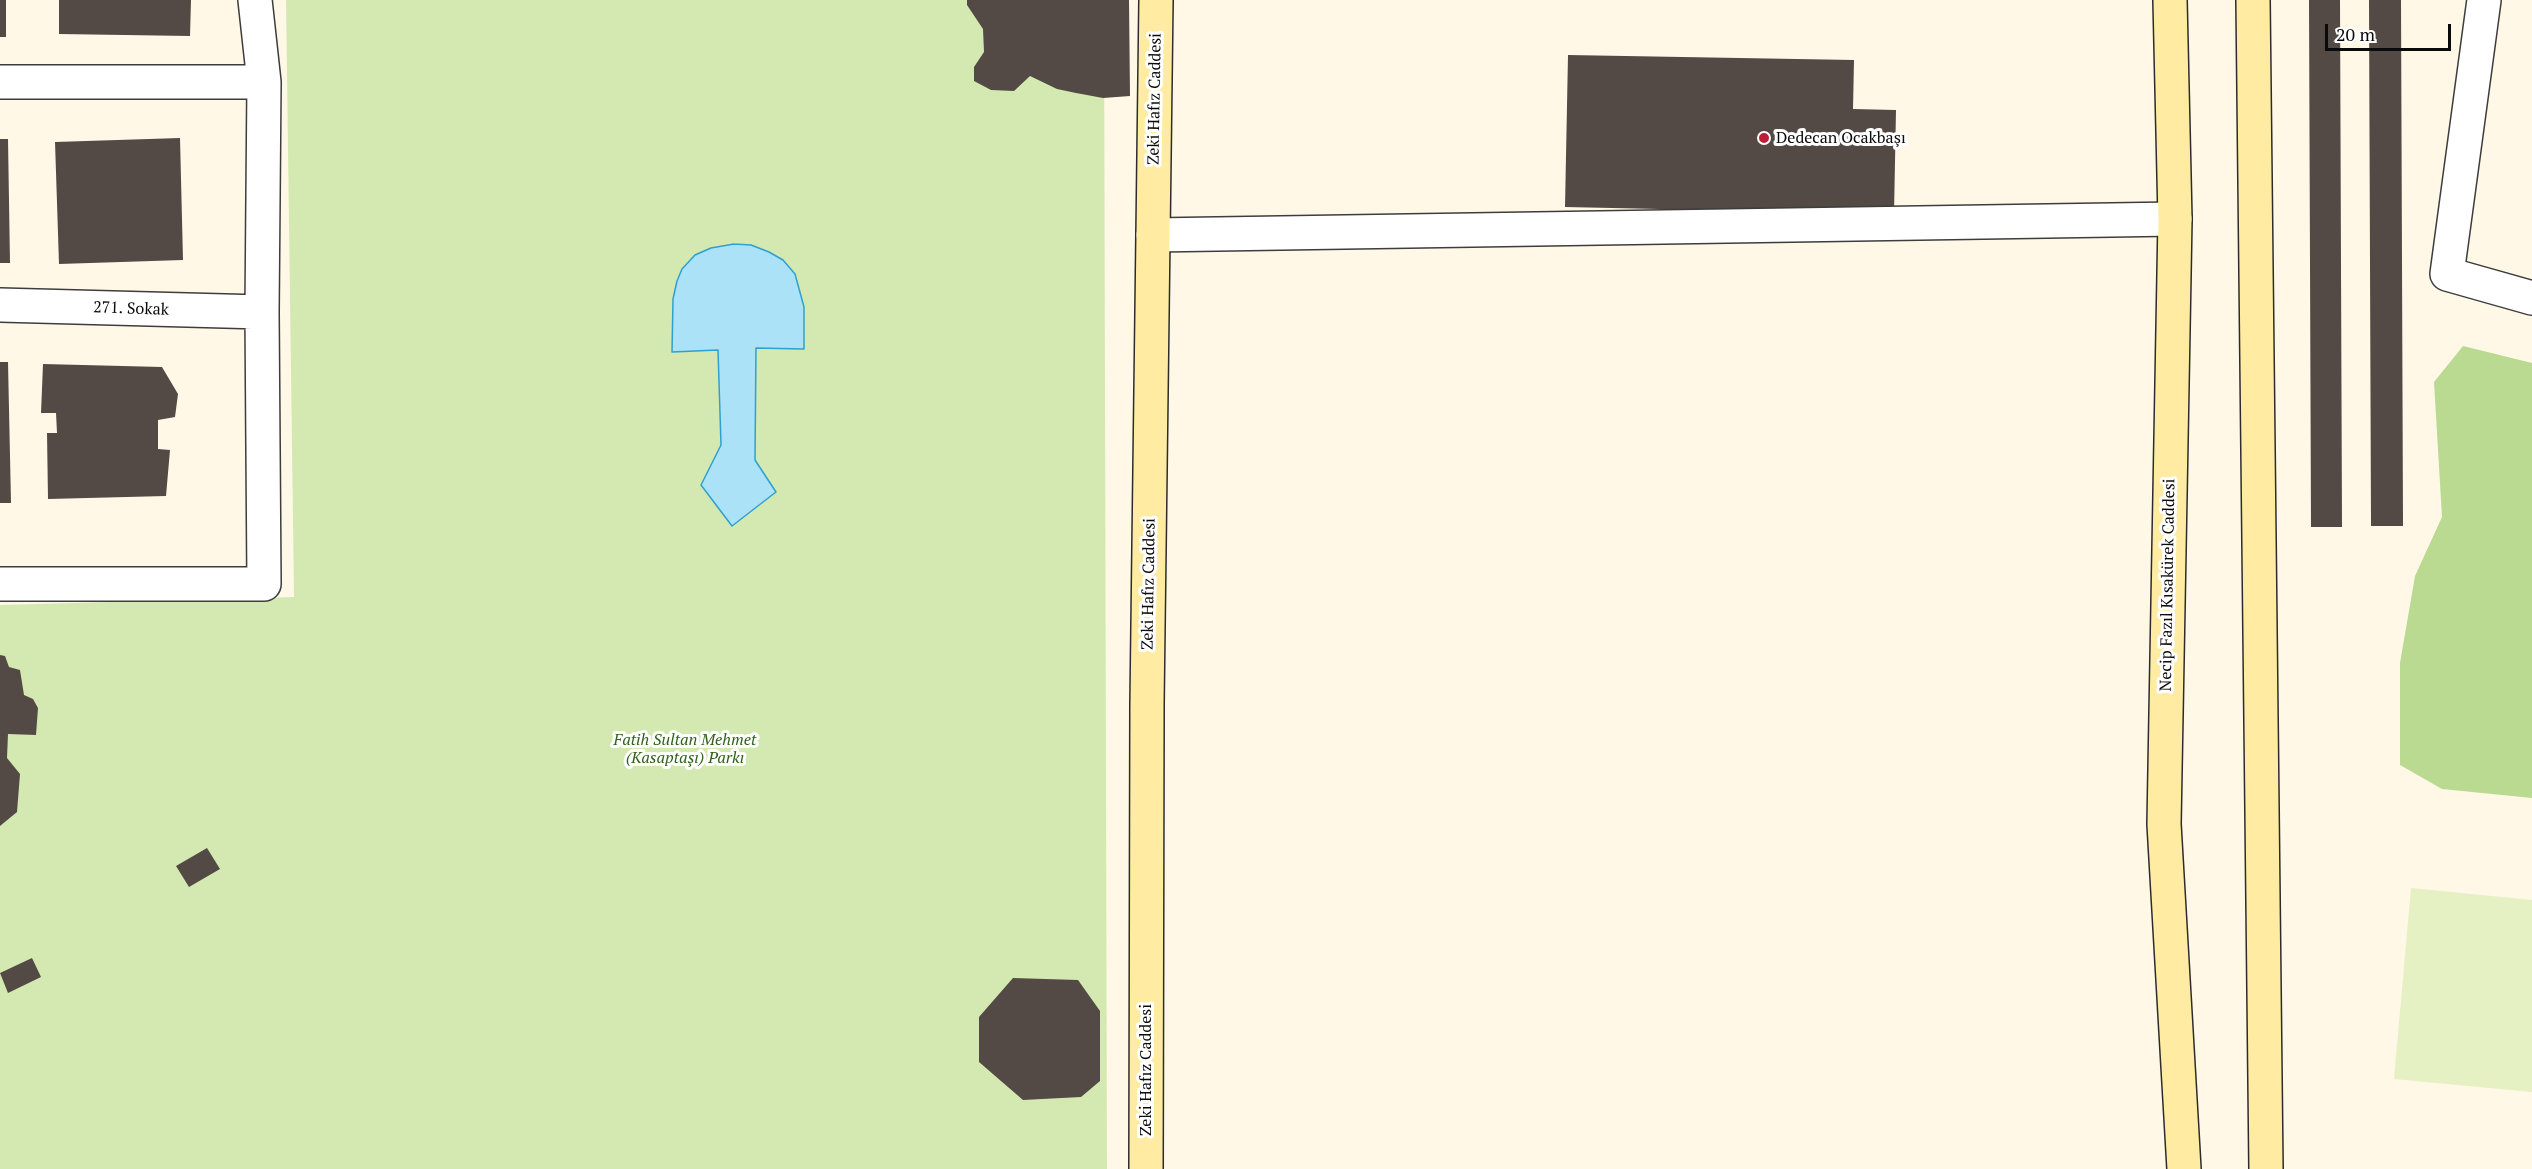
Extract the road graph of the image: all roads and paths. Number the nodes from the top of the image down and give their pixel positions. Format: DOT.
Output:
graph roads {
  1 [pos="255,0"];
  2 [pos="1156,0"];
  3 [pos="2170,0"];
  4 [pos="2253,0"];
  5 [pos="2484,0"];
  6 [pos="0,82"];
  7 [pos="264,82"];
  8 [pos="2175,219"];
  9 [pos="1153,235"];
  10 [pos="2532,298"];
  11 [pos="0,305"];
  12 [pos="262,312"];
  13 [pos="0,584"];
  14 [pos="1146,1169"];
  15 [pos="2184,1169"];
  16 [pos="2266,1169"];
  1 -- 7 [label="street"];
  2 -- 9 [label="main road, Zeki Hafız Caddesi"];
  3 -- 8 [label="main road, Necip Fazıl Kısakürek Caddesi"];
  4 -- 16 [label="main road"];
  5 -- 10 [label="street"];
  6 -- 7 [label="street"];
  7 -- 12 [label="street"];
  8 -- 9 [label="street"];
  8 -- 15 [label="main road, Necip Fazıl Kısakürek Caddesi"];
  9 -- 14 [label="main road, Zeki Hafız Caddesi"];
  11 -- 12 [label="street, 271. Sokak"];
  12 -- 13 [label="street"];
}
